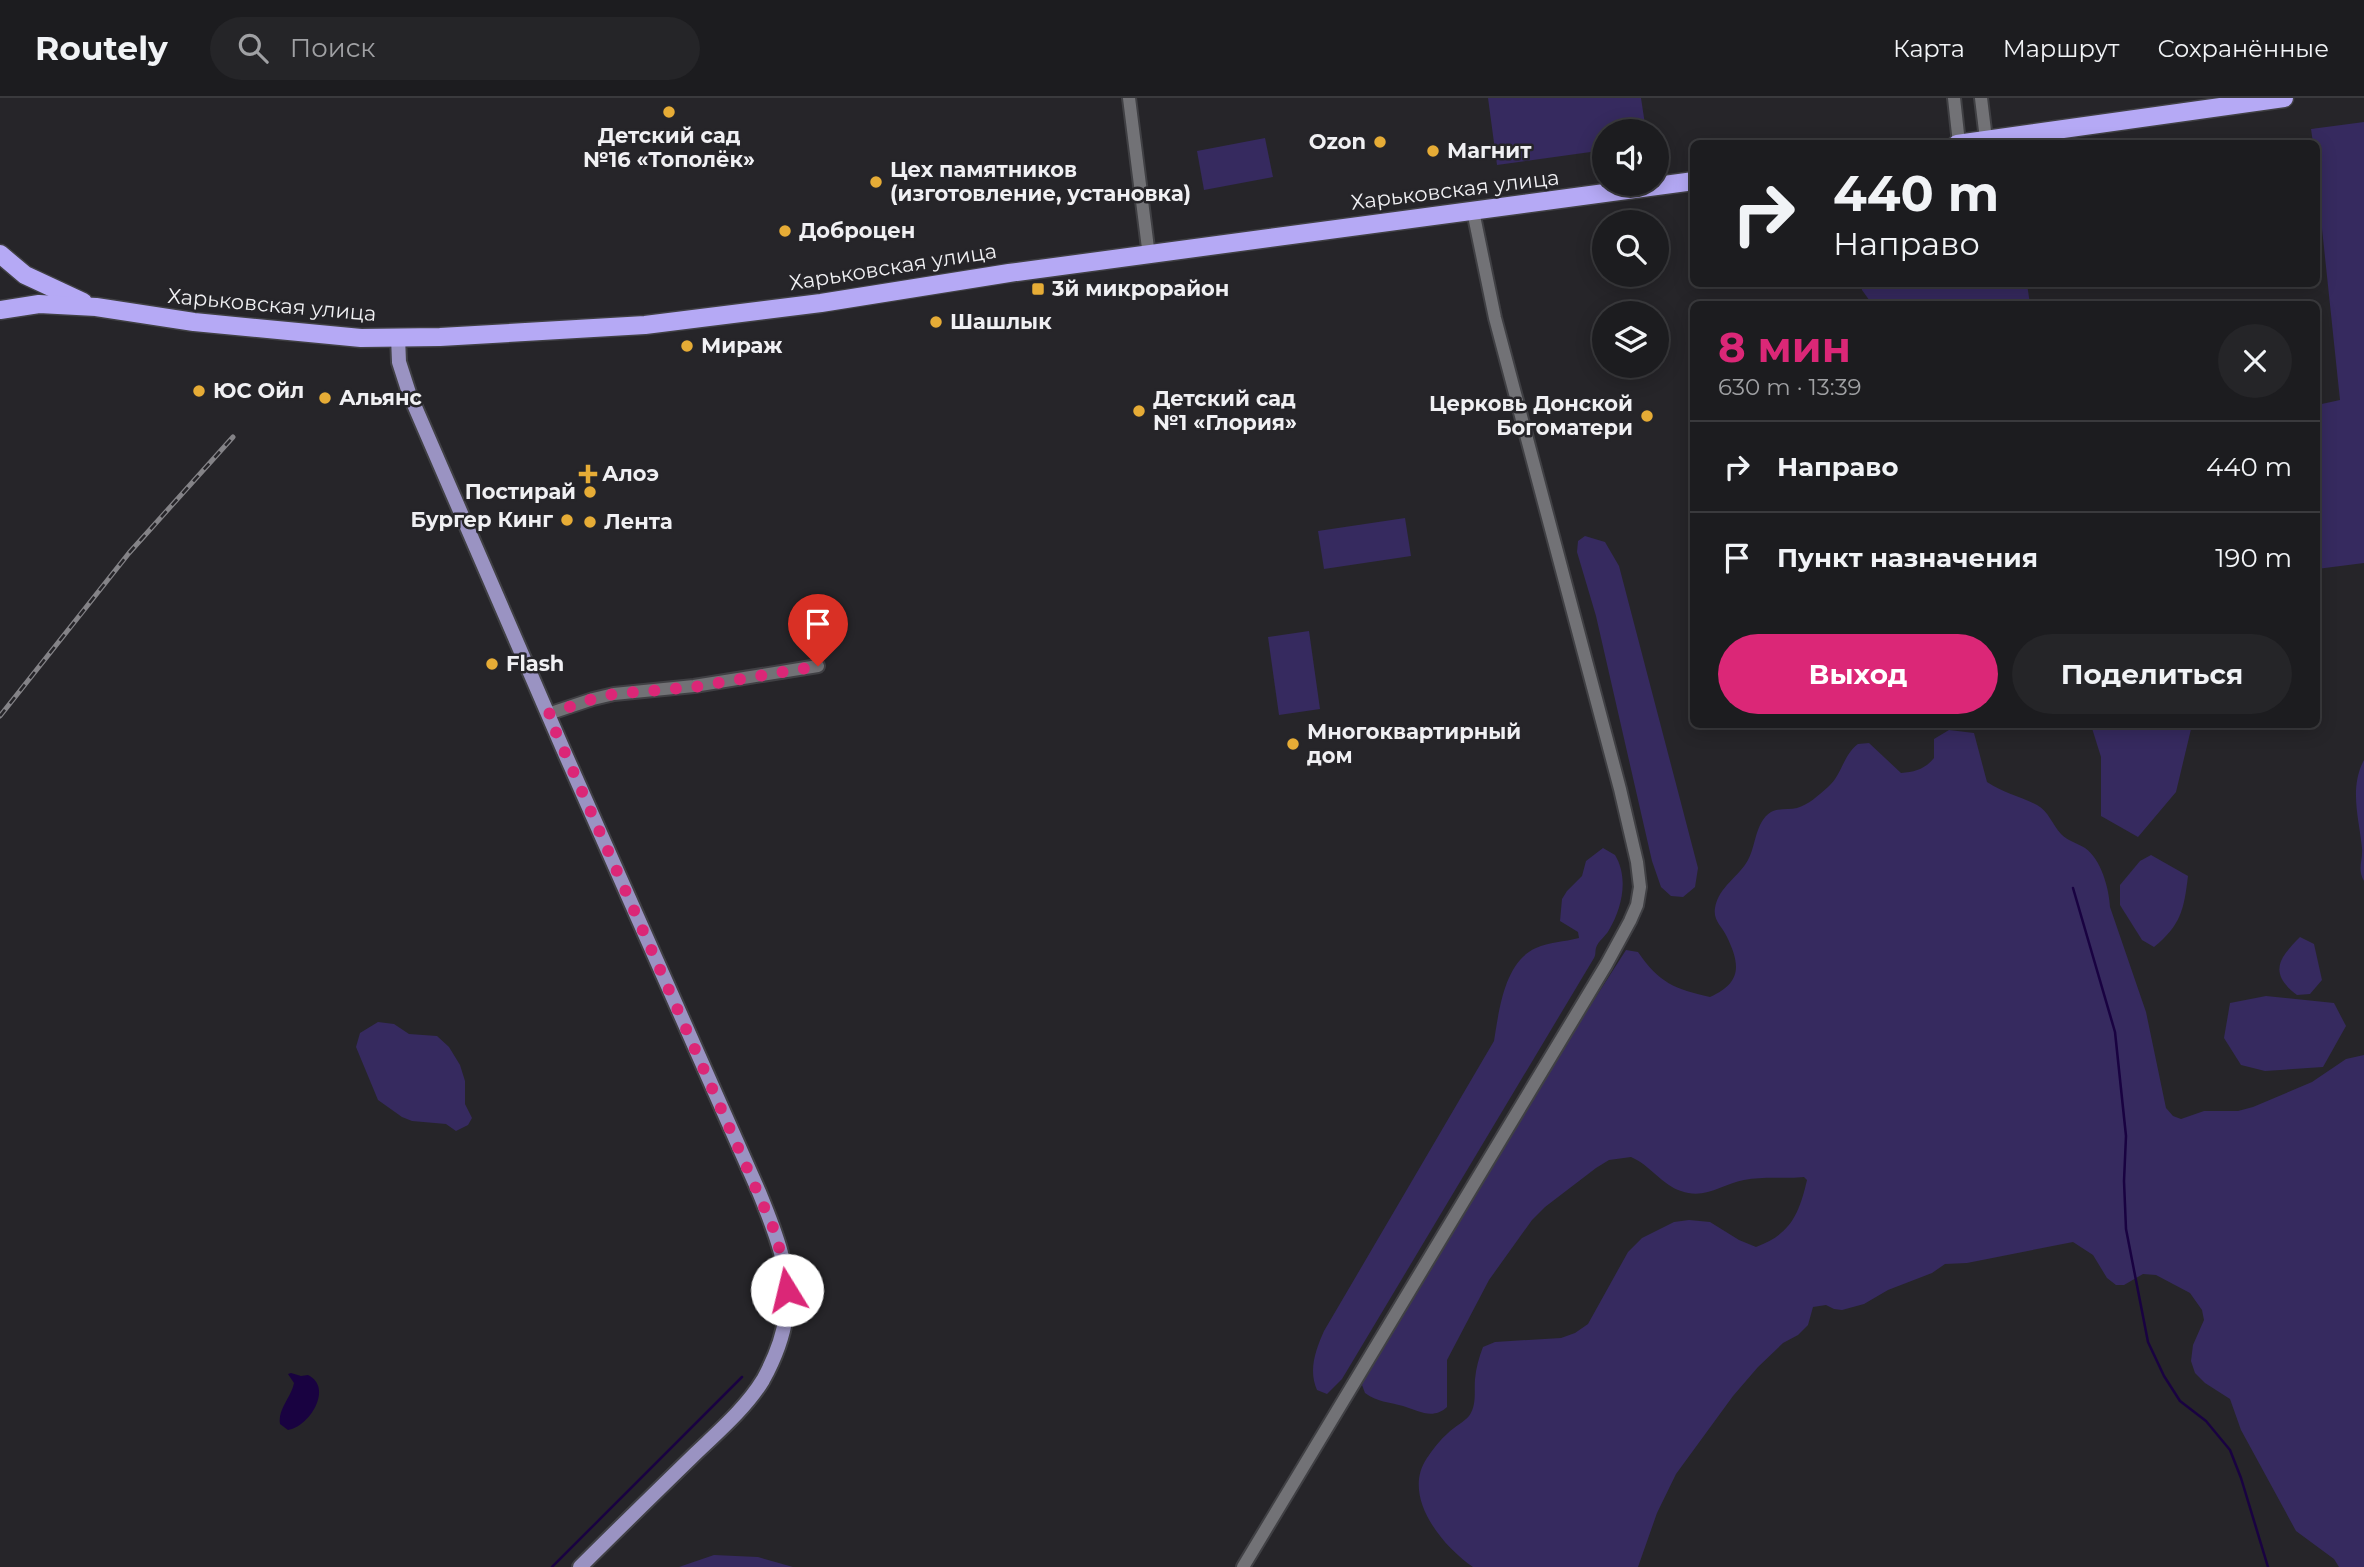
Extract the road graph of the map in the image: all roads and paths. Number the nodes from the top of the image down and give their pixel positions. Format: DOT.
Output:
graph roads {
  1 [pos="1129,98"];
  2 [pos="1954,98"];
  3 [pos="1981,98"];
  4 [pos="2284,98"];
  5 [pos="1986,139"];
  6 [pos="1958,140"];
  7 [pos="1979,140"];
  8 [pos="1690,182"];
  9 [pos="1473,212"];
  10 [pos="0,254"];
  11 [pos="1149,256"];
  12 [pos="96,307"];
  13 [pos="0,310"];
  14 [pos="398,337"];
  15 [pos="818,666"];
  16 [pos="548,714"];
  17 [pos="580,1567"];
  18 [pos="1243,1567"];
  1 -- 11 [label="street"];
  2 -- 6 [label="street"];
  3 -- 5 [label="street"];
  4 -- 5 [label="highway"];
  5 -- 7 [label="highway"];
  8 -- 9 [label="highway, Харьковская улица"];
  9 -- 11 [label="highway, Харьковская улица"];
  9 -- 18 [label="street"];
  10 -- 12 [label="highway"];
  11 -- 14 [label="highway, Харьковская улица"];
  12 -- 13 [label="highway"];
  12 -- 14 [label="highway, Харьковская улица"];
  14 -- 16 [label="main road"];
  15 -- 16 [label="street"];
  16 -- 17 [label="main road"];
}
